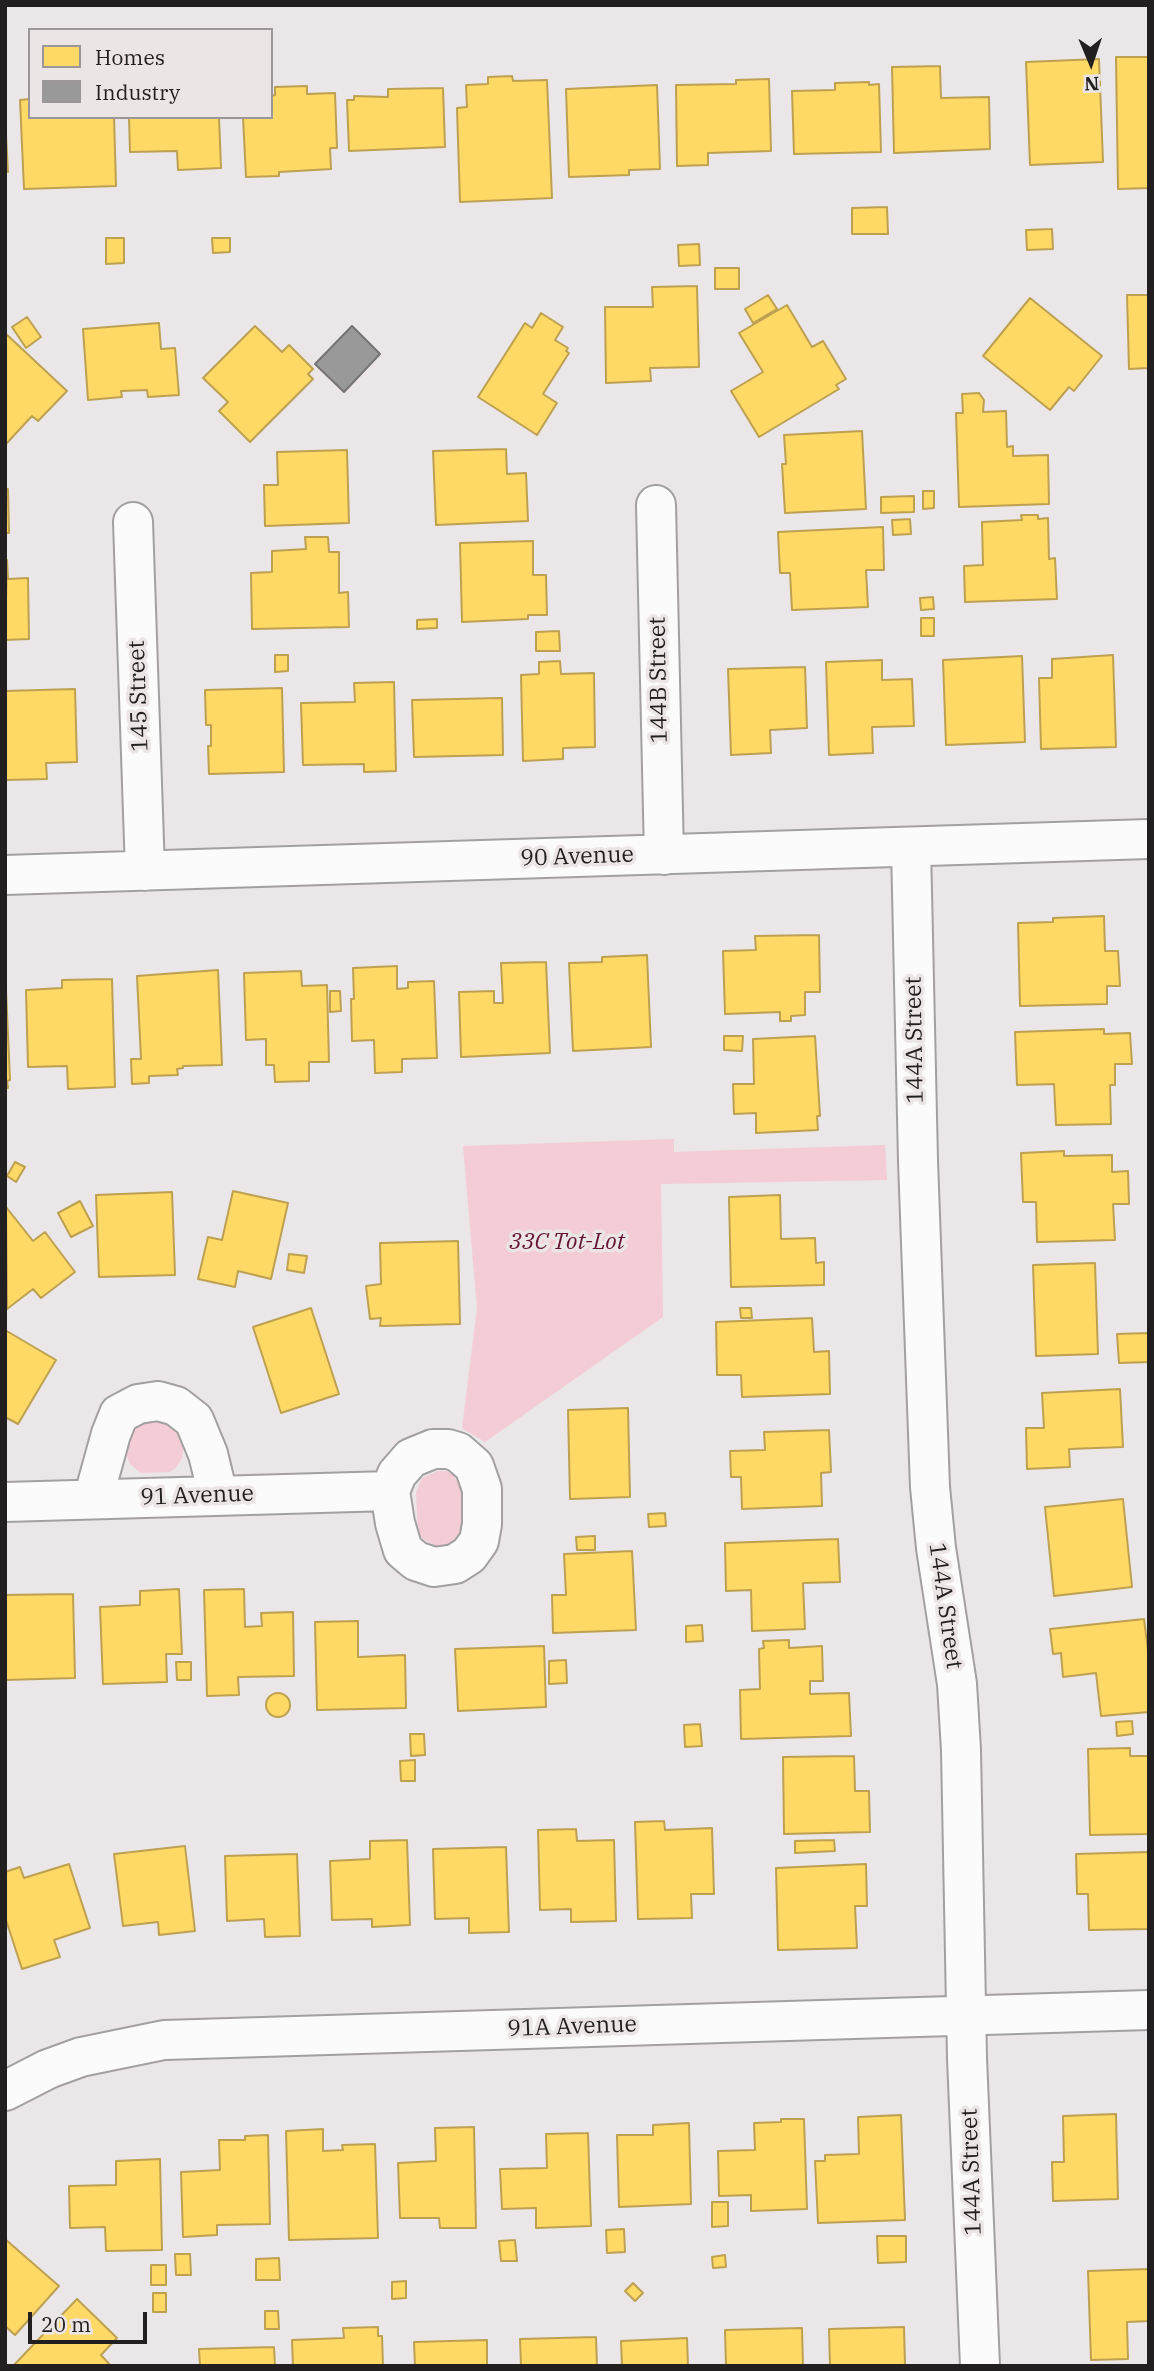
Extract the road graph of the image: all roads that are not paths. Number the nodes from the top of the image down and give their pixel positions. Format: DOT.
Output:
graph roads {
  1 [pos="656,505"];
  2 [pos="133,522"];
  3 [pos="1149,839"];
  4 [pos="911,847"];
  5 [pos="664,855"];
  6 [pos="145,871"];
  7 [pos="5,875"];
  8 [pos="390,1491"];
  9 [pos="218,1495"];
  10 [pos="93,1499"];
  11 [pos="5,1502"];
  12 [pos="1149,2010"];
  13 [pos="967,2016"];
  14 [pos="5,2091"];
  15 [pos="980,2366"];
  1 -- 5 [label="street, 144B Street"];
  2 -- 6 [label="street, 145 Street"];
  3 -- 4 [label="street, 90 Avenue"];
  4 -- 5 [label="street, 90 Avenue"];
  4 -- 13 [label="street, 144A Street"];
  5 -- 6 [label="street, 90 Avenue"];
  6 -- 7 [label="street, 90 Avenue"];
  8 -- 9 [label="street, 91 Avenue"];
  9 -- 10 [label="street, 91 Avenue"];
  9 -- 10 [label="street"];
  10 -- 11 [label="street, 91 Avenue"];
  12 -- 13 [label="street, 91A Avenue"];
  13 -- 14 [label="street, 91A Avenue"];
  13 -- 15 [label="street, 144A Street"];
}
